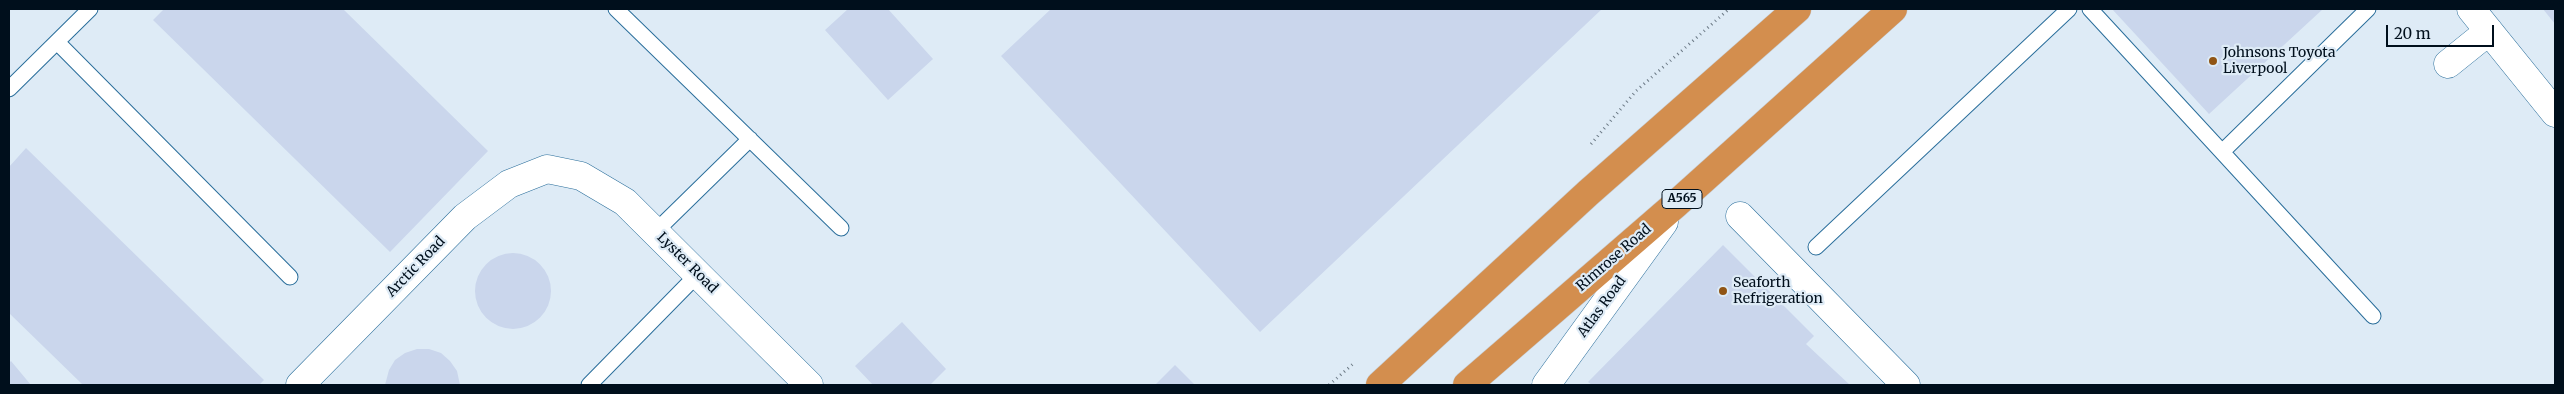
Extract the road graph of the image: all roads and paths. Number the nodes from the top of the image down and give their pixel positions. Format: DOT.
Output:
graph roads {
  1 [pos="90,9"];
  2 [pos="616,9"];
  3 [pos="1797,9"];
  4 [pos="1893,9"];
  5 [pos="2069,9"];
  6 [pos="2090,9"];
  7 [pos="2368,9"];
  8 [pos="2471,9"];
  9 [pos="2489,30"];
  10 [pos="57,42"];
  11 [pos="2448,64"];
  12 [pos="9,89"];
  13 [pos="2555,113"];
  14 [pos="750,139"];
  15 [pos="2222,152"];
  16 [pos="547,168"];
  17 [pos="1676,204"];
  18 [pos="1740,216"];
  19 [pos="841,228"];
  20 [pos="655,232"];
  21 [pos="1816,247"];
  22 [pos="698,274"];
  23 [pos="290,277"];
  24 [pos="2373,316"];
  25 [pos="300,385"];
  26 [pos="589,385"];
  27 [pos="809,385"];
  28 [pos="1380,385"];
  29 [pos="1468,385"];
  30 [pos="1546,385"];
  31 [pos="1906,385"];
  1 -- 10 [label="lane"];
  2 -- 14 [label="lane"];
  3 -- 28 [label="highway"];
  4 -- 17 [label="highway, Rimrose Road / A565"];
  5 -- 21 [label="lane"];
  6 -- 15 [label="lane"];
  7 -- 15 [label="lane"];
  8 -- 9 [label="street"];
  9 -- 11 [label="street"];
  9 -- 13 [label="street"];
  10 -- 12 [label="lane"];
  10 -- 23 [label="lane"];
  14 -- 19 [label="lane"];
  14 -- 20 [label="lane"];
  15 -- 24 [label="lane"];
  16 -- 20 [label="street, Lyster Road"];
  16 -- 25 [label="street, Arctic Road"];
  17 -- 29 [label="highway, Rimrose Road / A565"];
  17 -- 30 [label="street, Atlas Road"];
  18 -- 31 [label="street"];
  20 -- 22 [label="street, Lyster Road"];
  22 -- 26 [label="lane"];
  22 -- 27 [label="street, Lyster Road"];
}
